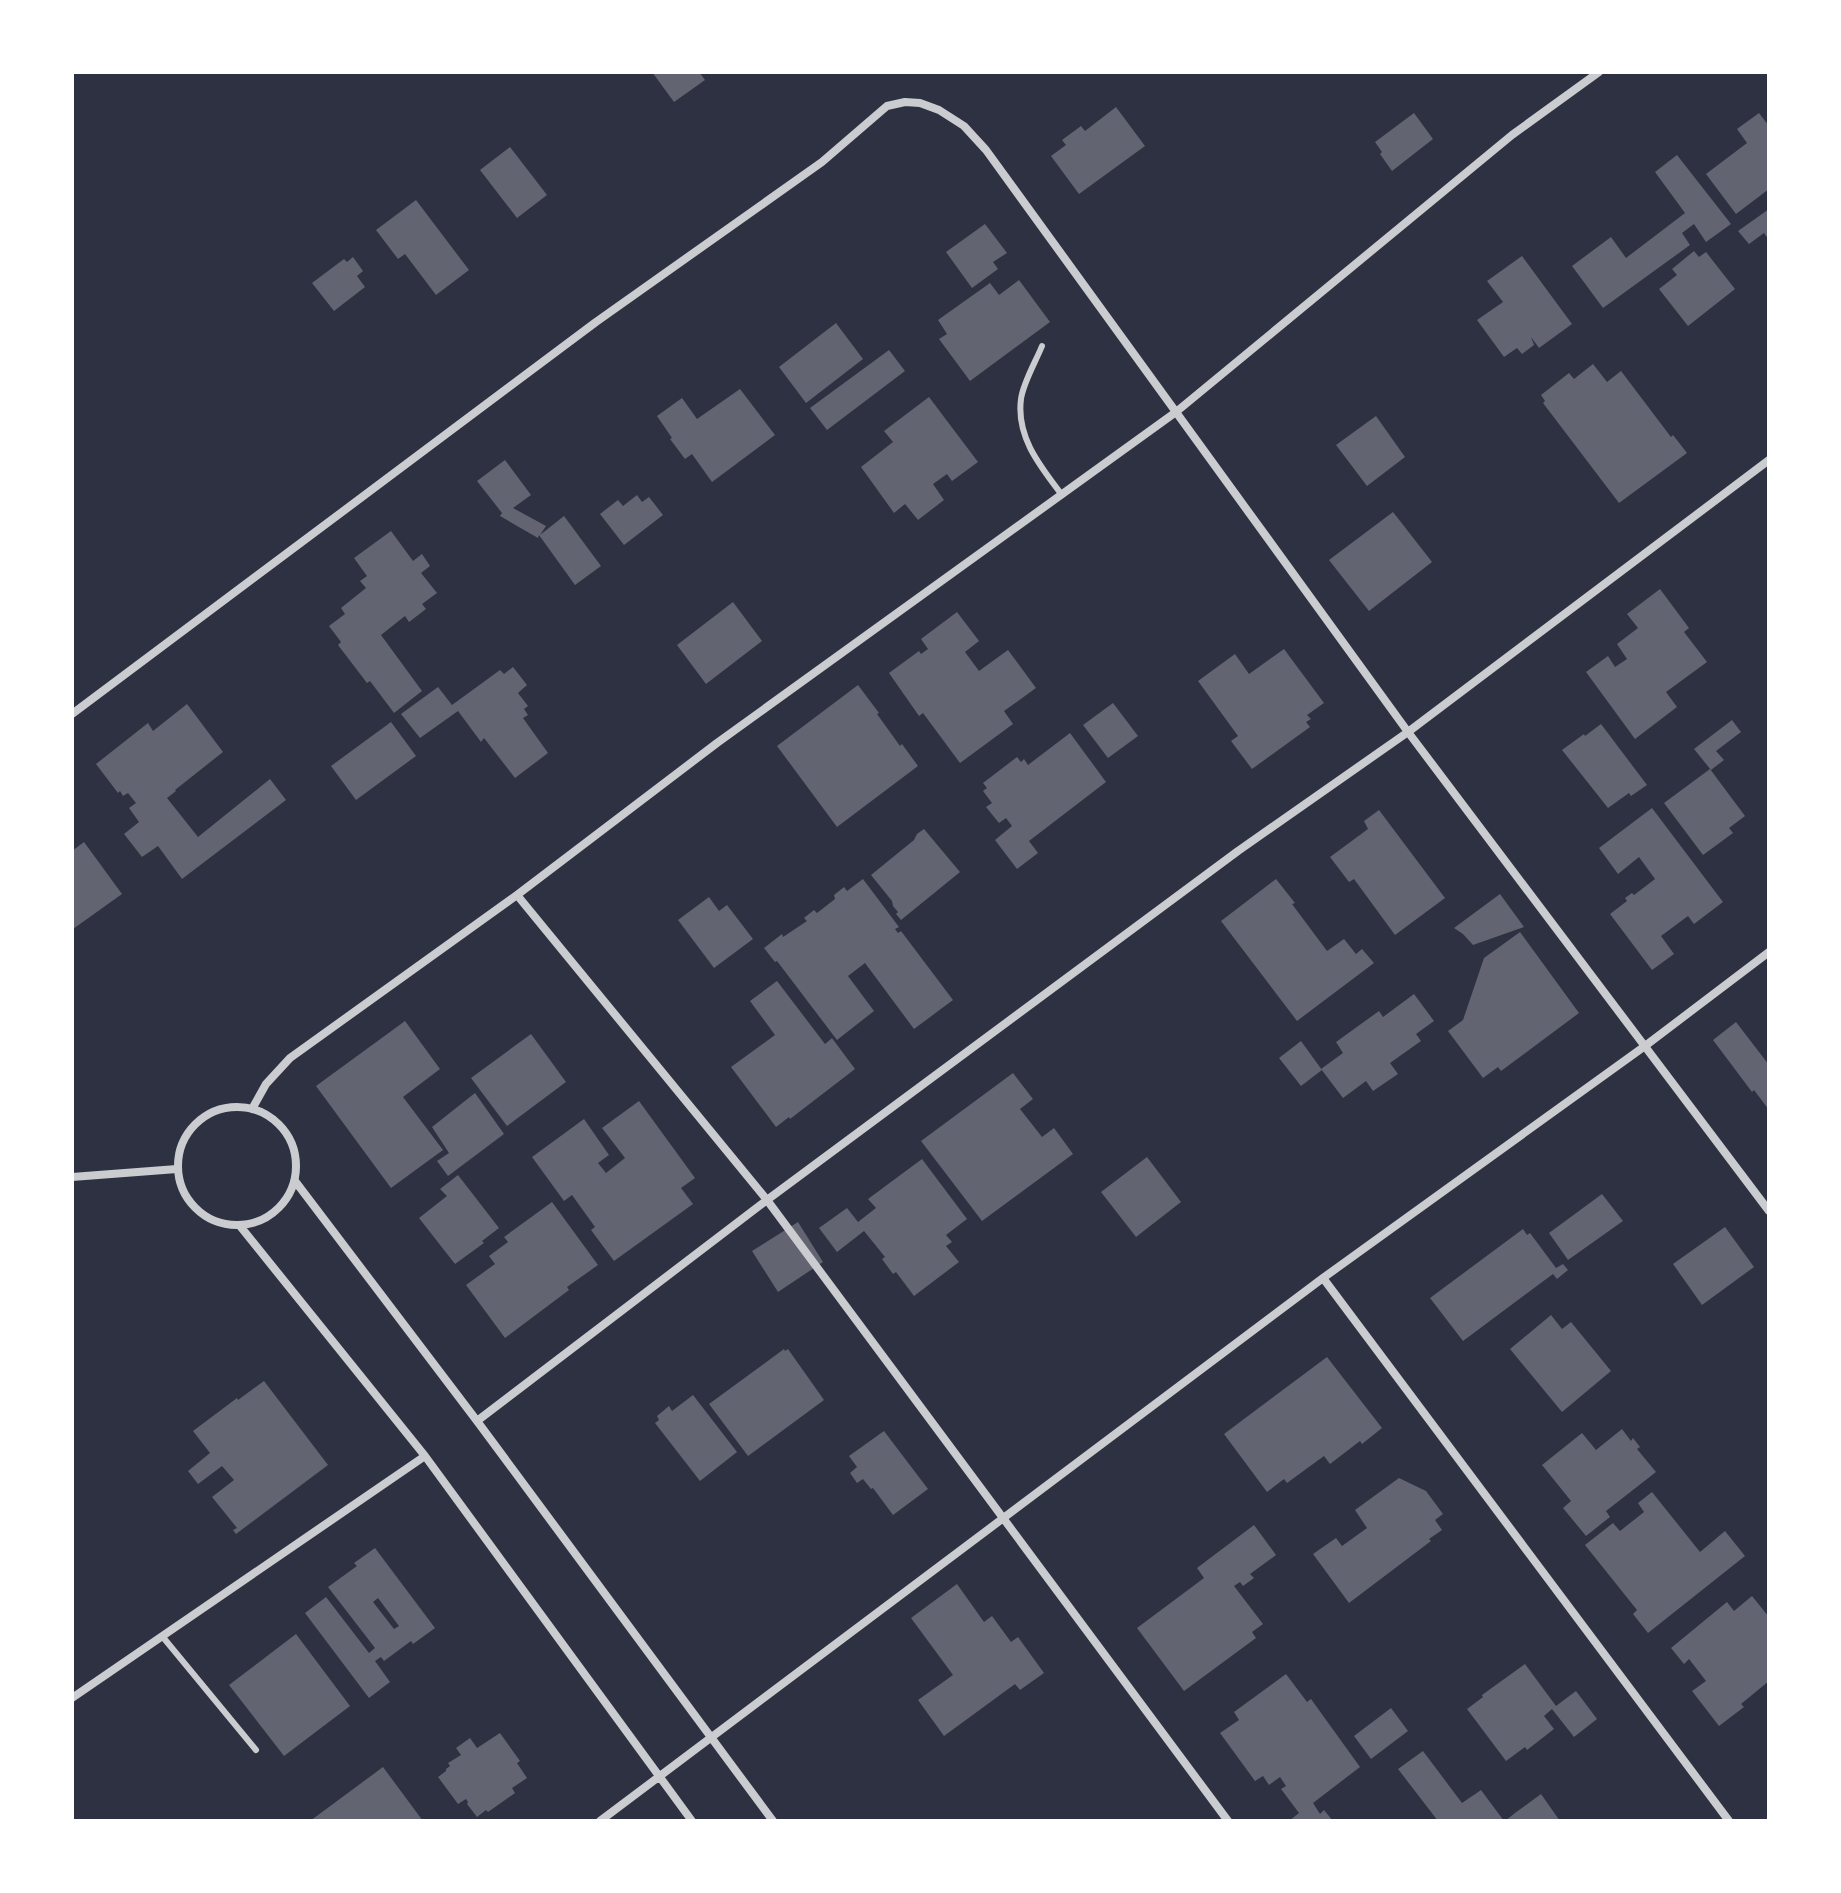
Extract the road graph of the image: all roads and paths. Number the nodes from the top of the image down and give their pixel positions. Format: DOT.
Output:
graph roads {
  1 [pos="1599,72"];
  2 [pos="1042,346"];
  3 [pos="1176,412"];
  4 [pos="1769,460"];
  5 [pos="1062,495"];
  6 [pos="72,714"];
  7 [pos="1408,732"];
  8 [pos="517,895"];
  9 [pos="1769,952"];
  10 [pos="1645,1046"];
  11 [pos="252,1109"];
  12 [pos="177,1169"];
  13 [pos="72,1177"];
  14 [pos="295,1181"];
  15 [pos="767,1200"];
  16 [pos="1769,1211"];
  17 [pos="240,1226"];
  18 [pos="1323,1278"];
  19 [pos="477,1421"];
  20 [pos="425,1456"];
  21 [pos="1004,1519"];
  22 [pos="162,1636"];
  23 [pos="72,1698"];
  24 [pos="711,1737"];
  25 [pos="256,1750"];
  26 [pos="660,1777"];
  27 [pos="600,1821"];
  28 [pos="692,1821"];
  29 [pos="773,1821"];
  30 [pos="1228,1821"];
  31 [pos="1729,1821"];
  1 -- 3 [label="street"];
  2 -- 5 [label="lane"];
  3 -- 5 [label="street"];
  3 -- 6 [label="street"];
  3 -- 7 [label="street"];
  4 -- 7 [label="street"];
  5 -- 8 [label="street"];
  7 -- 10 [label="street"];
  7 -- 15 [label="street"];
  8 -- 11 [label="street"];
  8 -- 15 [label="street"];
  9 -- 10 [label="street"];
  10 -- 16 [label="street"];
  10 -- 18 [label="street"];
  11 -- 12 [label="street"];
  11 -- 14 [label="street"];
  12 -- 13 [label="street"];
  12 -- 17 [label="street"];
  14 -- 17 [label="street"];
  14 -- 19 [label="street"];
  15 -- 19 [label="street"];
  15 -- 21 [label="street"];
  17 -- 20 [label="street"];
  18 -- 21 [label="street"];
  18 -- 31 [label="street"];
  19 -- 24 [label="street"];
  20 -- 22 [label="street"];
  20 -- 26 [label="street"];
  21 -- 24 [label="street"];
  21 -- 30 [label="street"];
  22 -- 23 [label="street"];
  22 -- 25 [label="lane"];
  24 -- 26 [label="street"];
  24 -- 29 [label="street"];
  26 -- 27 [label="street"];
  26 -- 28 [label="street"];
}
